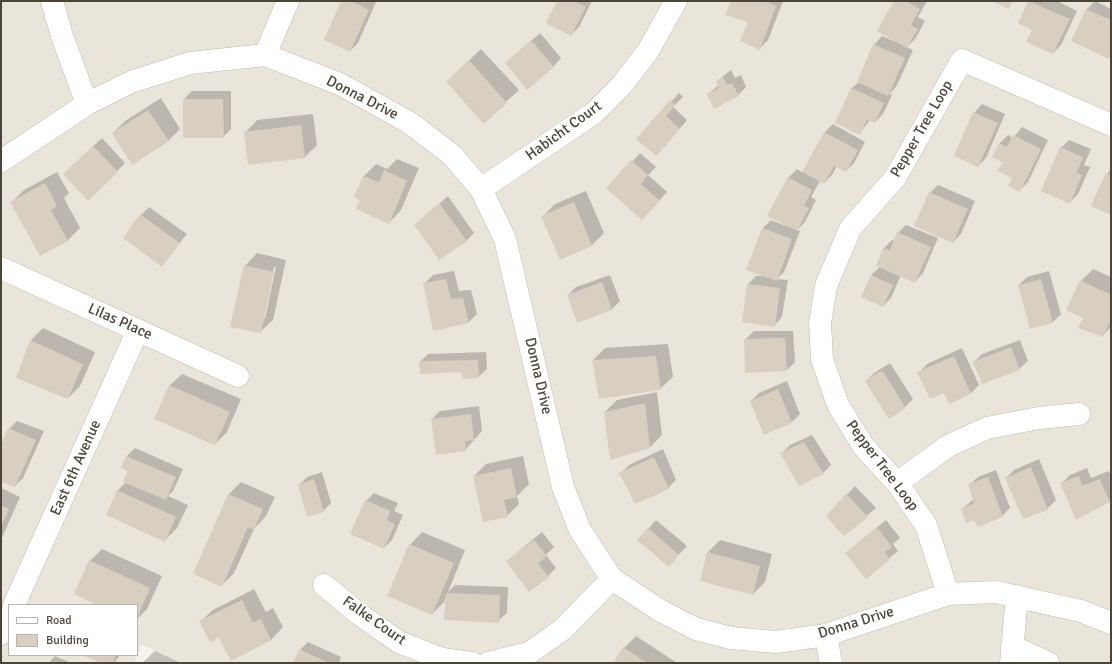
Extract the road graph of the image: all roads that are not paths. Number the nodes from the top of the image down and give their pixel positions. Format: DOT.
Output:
graph roads {
  1 [pos="52,1"];
  2 [pos="288,1"];
  3 [pos="676,1"];
  4 [pos="265,55"];
  5 [pos="87,104"];
  6 [pos="1111,125"];
  7 [pos="1,161"];
  8 [pos="481,189"];
  9 [pos="1,268"];
  10 [pos="138,330"];
  11 [pos="238,376"];
  12 [pos="1079,414"];
  13 [pos="897,483"];
  14 [pos="612,579"];
  15 [pos="324,585"];
  16 [pos="948,594"];
  17 [pos="1017,596"];
  18 [pos="14,604"];
  19 [pos="8,618"];
  20 [pos="1111,623"];
  21 [pos="1,634"];
  22 [pos="826,635"];
  23 [pos="1012,654"];
  24 [pos="472,663"];
  25 [pos="488,663"];
  26 [pos="832,663"];
  27 [pos="1048,663"];
  1 -- 5 [label="street"];
  2 -- 4 [label="street"];
  3 -- 8 [label="street, Habicht Court"];
  4 -- 5 [label="street, Donna Drive"];
  4 -- 8 [label="street, Donna Drive"];
  5 -- 7 [label="street, Donna Drive"];
  6 -- 13 [label="street, Pepper Tree Loop"];
  8 -- 14 [label="street, Donna Drive"];
  9 -- 10 [label="street, Lilas Place"];
  10 -- 11 [label="street, Lilas Place"];
  10 -- 18 [label="street, East 6th Avenue"];
  12 -- 13 [label="street"];
  13 -- 16 [label="street, Pepper Tree Loop"];
  14 -- 22 [label="street, Donna Drive"];
  14 -- 25 [label="street"];
  15 -- 24 [label="street, Falke Court"];
  16 -- 17 [label="street, Donna Drive"];
  16 -- 22 [label="street, Donna Drive"];
  17 -- 20 [label="street, Donna Drive"];
  17 -- 23 [label="street"];
  19 -- 21 [label="street"];
  22 -- 26 [label="street"];
  23 -- 27 [label="street"];
}
